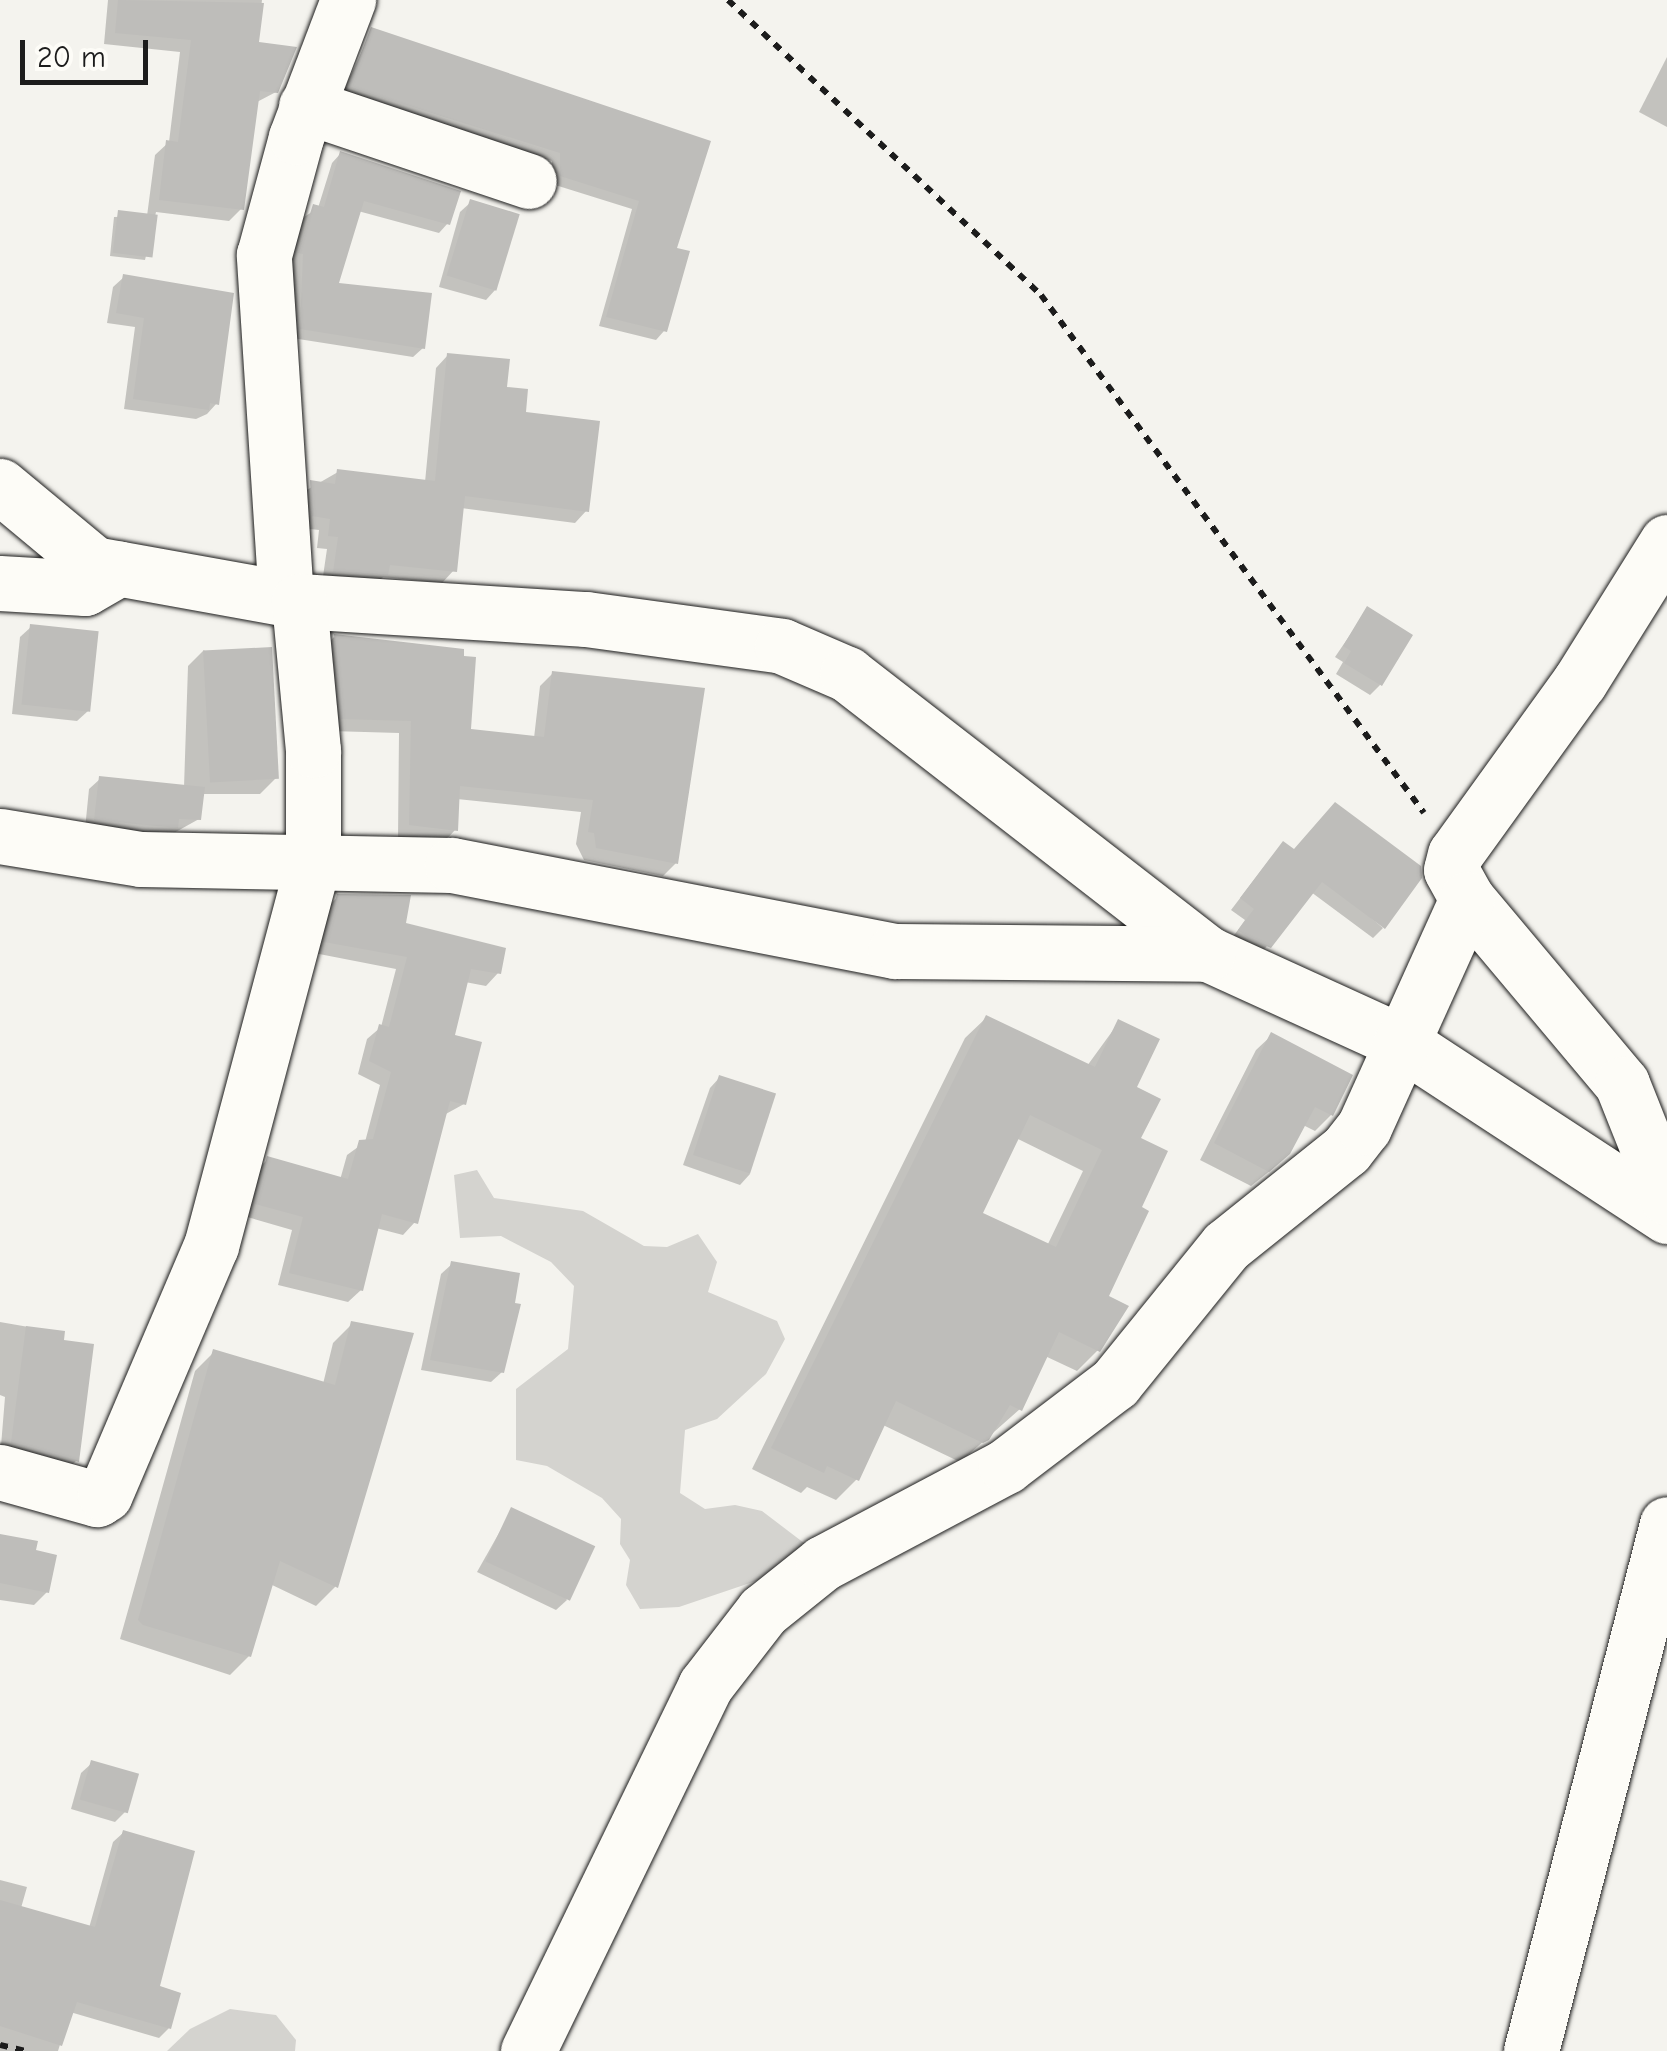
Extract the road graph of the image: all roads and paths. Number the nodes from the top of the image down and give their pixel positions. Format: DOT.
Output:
graph roads {
  1 [pos="348,0"];
  2 [pos="728,0"];
  3 [pos="306,106"];
  4 [pos="528,181"];
  5 [pos="0,486"];
  6 [pos="1667,542"];
  7 [pos="119,568"];
  8 [pos="0,583"];
  9 [pos="292,600"];
  10 [pos="0,836"];
  11 [pos="313,863"];
  12 [pos="1461,876"];
  13 [pos="1208,954"];
  14 [pos="1400,1042"];
  15 [pos="1667,1197"];
  16 [pos="1667,1216"];
  17 [pos="0,1472"];
  18 [pos="1667,1524"];
  19 [pos="0,2046"];
  20 [pos="25,2051"];
  21 [pos="528,2051"];
  22 [pos="1530,2051"];
  1 -- 3 [label="street"];
  2 -- 12 [label="path"];
  3 -- 4 [label="street"];
  3 -- 9 [label="street"];
  5 -- 7 [label="street"];
  6 -- 12 [label="street"];
  7 -- 8 [label="street"];
  7 -- 9 [label="street"];
  9 -- 11 [label="street"];
  9 -- 13 [label="street"];
  10 -- 11 [label="street"];
  11 -- 13 [label="street"];
  11 -- 17 [label="street"];
  12 -- 14 [label="street"];
  12 -- 15 [label="street"];
  13 -- 14 [label="street"];
  14 -- 16 [label="street"];
  14 -- 21 [label="street"];
  18 -- 22 [label="street"];
  19 -- 20 [label="path"];
}
